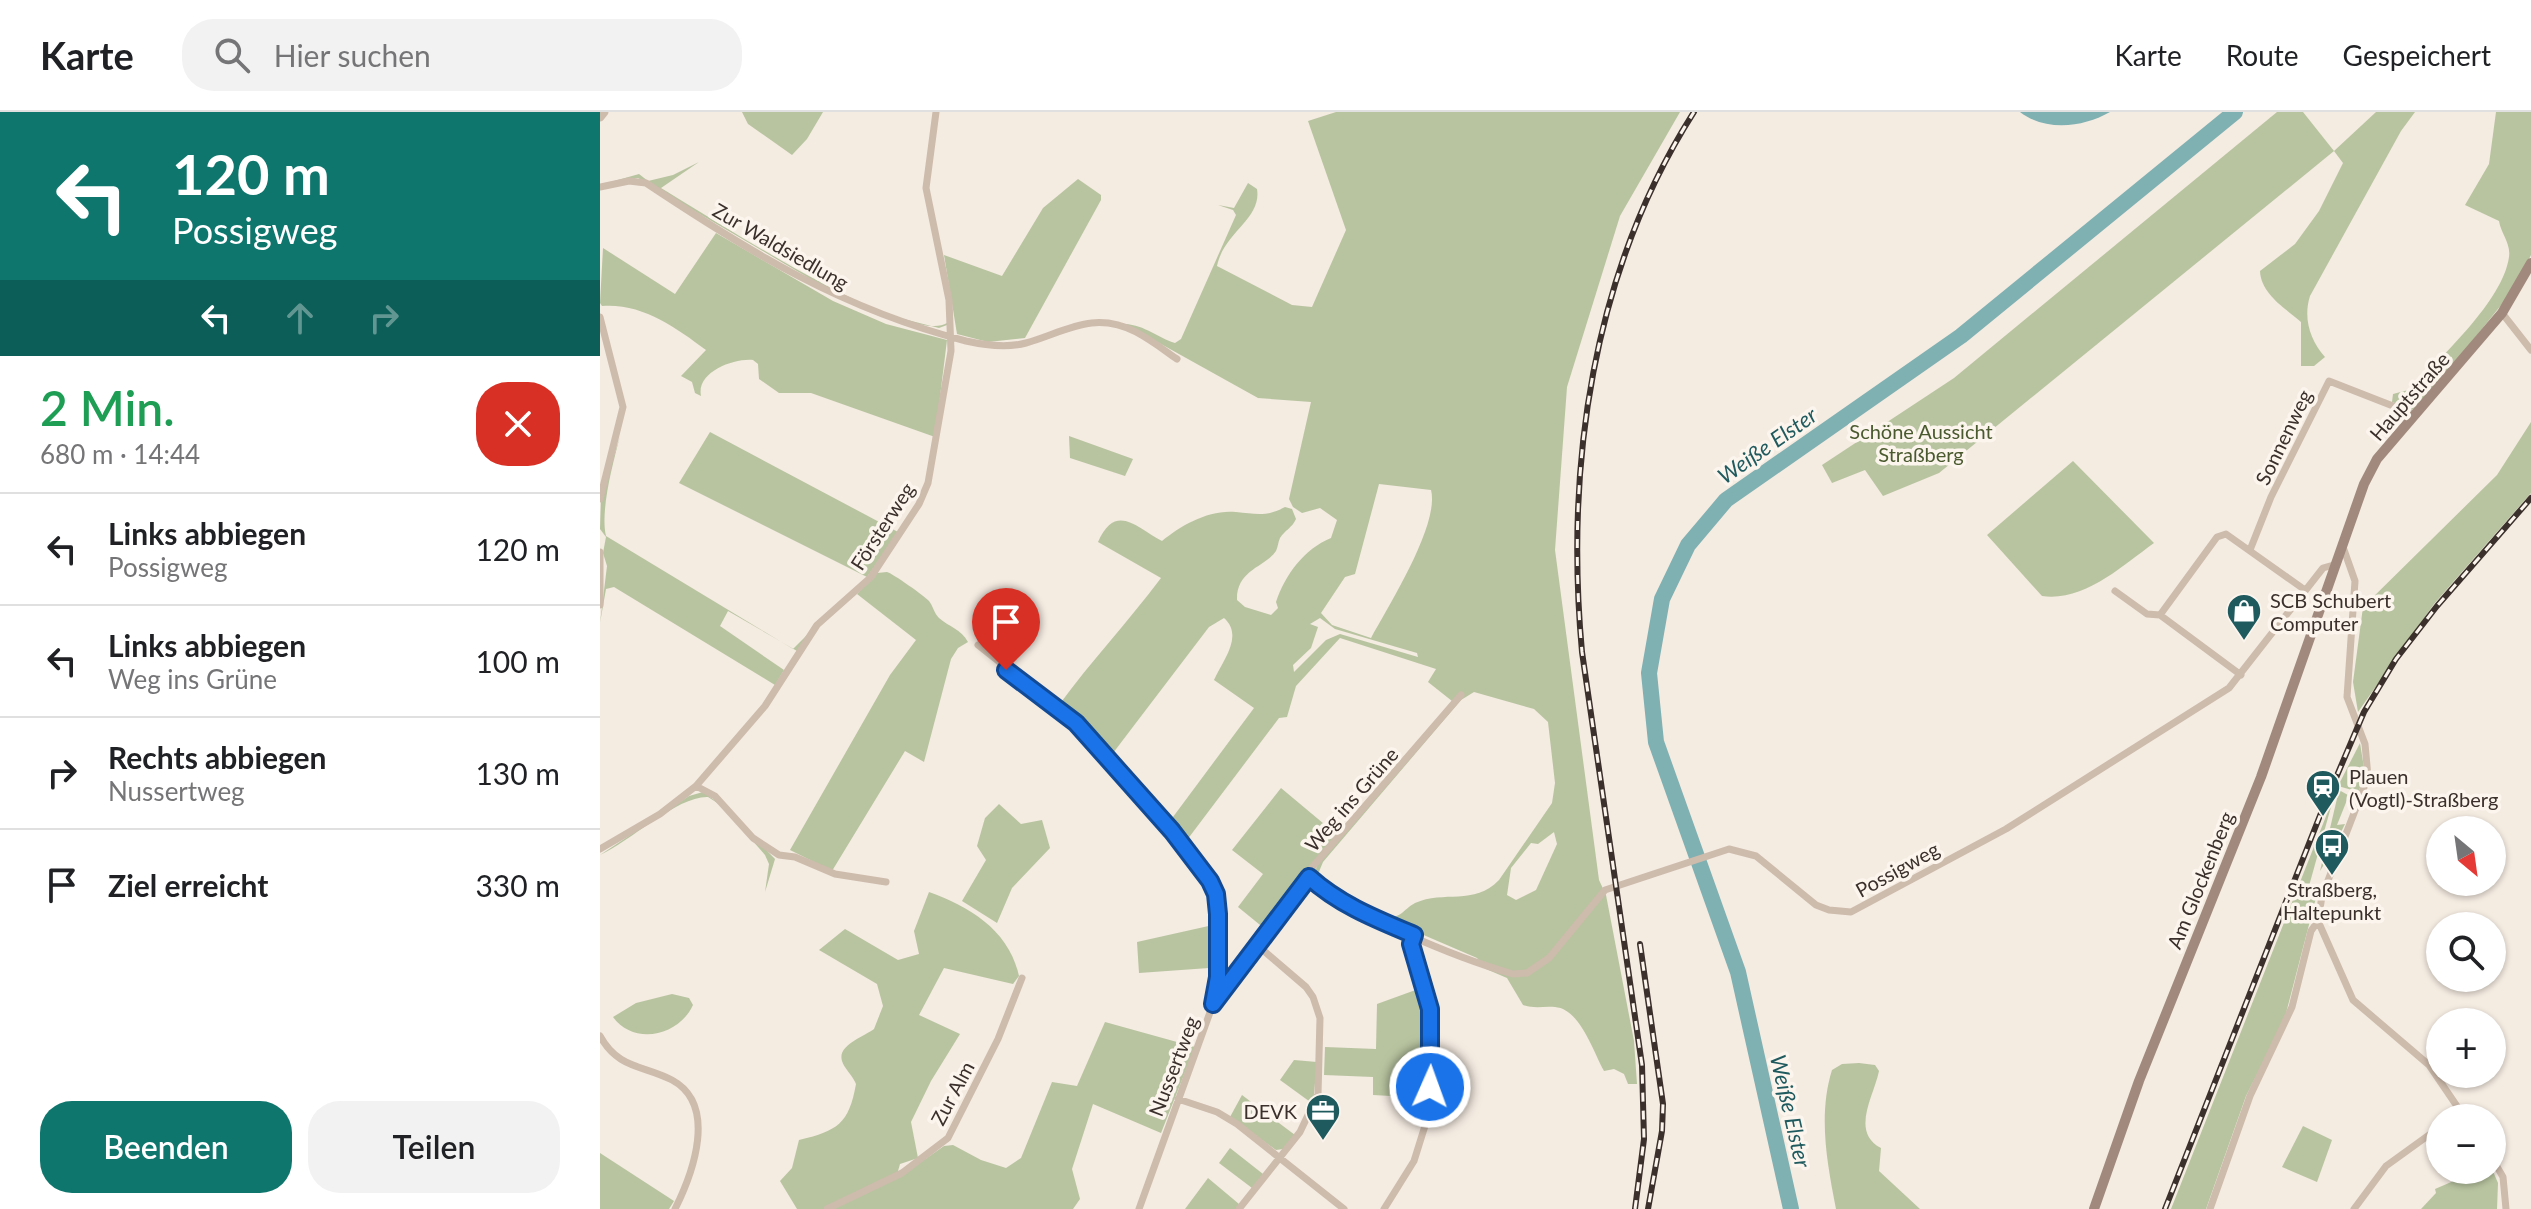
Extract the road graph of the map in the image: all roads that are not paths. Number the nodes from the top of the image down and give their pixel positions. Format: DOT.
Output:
graph roads {
  1 [pos="604,112"];
  2 [pos="936,112"];
  3 [pos="600,117"];
  4 [pos="600,187"];
  5 [pos="2531,263"];
  6 [pos="2502,313"];
  7 [pos="600,317"];
  8 [pos="951,336"];
  9 [pos="2531,350"];
  10 [pos="1177,359"];
  11 [pos="2416,415"];
  12 [pos="600,499"];
  13 [pos="2343,547"];
  14 [pos="2250,550"];
  15 [pos="600,552"];
  16 [pos="2337,564"];
  17 [pos="2305,590"];
  18 [pos="2115,591"];
  19 [pos="600,605"];
  20 [pos="2160,615"];
  21 [pos="978,645"];
  22 [pos="2241,675"];
  23 [pos="1461,695"];
  24 [pos="696,786"];
  25 [pos="600,849"];
  26 [pos="1309,877"];
  27 [pos="886,882"];
  28 [pos="2318,921"];
  29 [pos="1414,935"];
  30 [pos="1256,944"];
  31 [pos="1022,978"];
  32 [pos="1213,1004"];
  33 [pos="600,1036"];
  34 [pos="1178,1099"];
  35 [pos="2453,1104"];
  36 [pos="2426,1137"];
  37 [pos="1280,1158"];
  38 [pos="2504,1184"];
  39 [pos="2216,1199"];
  40 [pos="675,1209"];
  41 [pos="827,1209"];
  42 [pos="1139,1209"];
  43 [pos="1239,1209"];
  44 [pos="1344,1209"];
  45 [pos="1384,1209"];
  46 [pos="2094,1209"];
  47 [pos="2210,1209"];
  48 [pos="2218,1209"];
  49 [pos="2354,1209"];
  50 [pos="2506,1209"];
  1 -- 3 [label="street"];
  2 -- 8 [label="street, Försterweg"];
  4 -- 8 [label="street, Zur Waldsiedlung"];
  5 -- 6 [label="main road, Hauptstraße"];
  6 -- 9 [label="street"];
  6 -- 11 [label="main road, Hauptstraße"];
  7 -- 12 [label="street"];
  8 -- 10 [label="street, Zur Waldsiedlung"];
  8 -- 24 [label="street, Försterweg"];
  11 -- 13 [label="main road, Hauptstraße"];
  11 -- 14 [label="street, Sonnenweg"];
  13 -- 16 [label="main road, Hauptstraße"];
  13 -- 28 [label="street"];
  14 -- 17 [label="street"];
  14 -- 20 [label="street"];
  15 -- 19 [label="street"];
  16 -- 17 [label="street, Possigweg"];
  16 -- 46 [label="main road, Am Glockenberg"];
  17 -- 22 [label="street, Possigweg"];
  18 -- 20 [label="street"];
  20 -- 22 [label="street"];
  21 -- 32 [label="street, Nussertweg"];
  22 -- 29 [label="street, Possigweg"];
  23 -- 26 [label="street, Weg ins Grüne"];
  24 -- 25 [label="street, Försterweg"];
  24 -- 27 [label="street"];
  26 -- 29 [label="street, Possigweg"];
  26 -- 30 [label="street, Weg ins Grüne"];
  28 -- 35 [label="street"];
  28 -- 39 [label="street"];
  29 -- 45 [label="street"];
  30 -- 32 [label="street, Weg ins Grüne"];
  30 -- 37 [label="street"];
  31 -- 41 [label="street, Zur Alm"];
  32 -- 34 [label="street, Nussertweg"];
  33 -- 40 [label="street"];
  34 -- 37 [label="street"];
  34 -- 42 [label="street, Nussertweg"];
  36 -- 49 [label="street"];
  37 -- 43 [label="street"];
  37 -- 44 [label="street"];
  38 -- 50 [label="street"];
  39 -- 47 [label="street"];
  39 -- 48 [label="street"];
}
